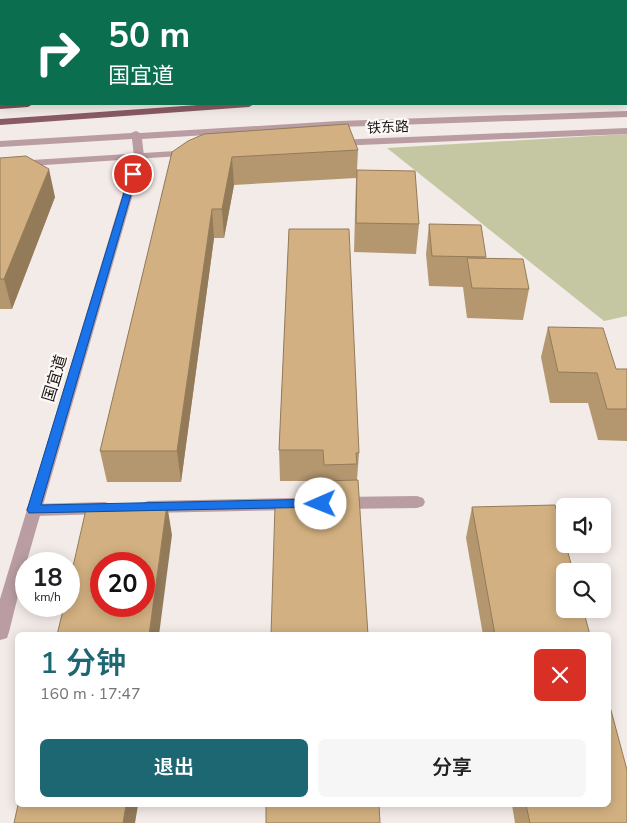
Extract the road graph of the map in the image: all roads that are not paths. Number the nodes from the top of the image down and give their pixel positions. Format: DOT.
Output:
graph roads {
  1 [pos="14,105"];
  2 [pos="235,105"];
  3 [pos="0,106"];
  4 [pos="627,114"];
  5 [pos="0,122"];
  6 [pos="627,131"];
  7 [pos="136,134"];
  8 [pos="0,144"];
  9 [pos="327,144"];
  10 [pos="198,152"];
  11 [pos="139,156"];
  12 [pos="0,164"];
  13 [pos="416,502"];
  14 [pos="308,504"];
  15 [pos="328,504"];
  16 [pos="34,510"];
  17 [pos="1,621"];
  1 -- 3 [label="highway"];
  2 -- 5 [label="main road"];
  4 -- 7 [label="street, 铁东路"];
  6 -- 9 [label="street, 铁东路"];
  7 -- 8 [label="street, 铁东路"];
  7 -- 11 [label="street, 国宜道"];
  10 -- 11 [label="street"];
  11 -- 12 [label="street"];
  11 -- 16 [label="street, 国宜道"];
  13 -- 15 [label="street"];
  14 -- 16 [label="street"];
  16 -- 17 [label="street, 国宜道"];
}
